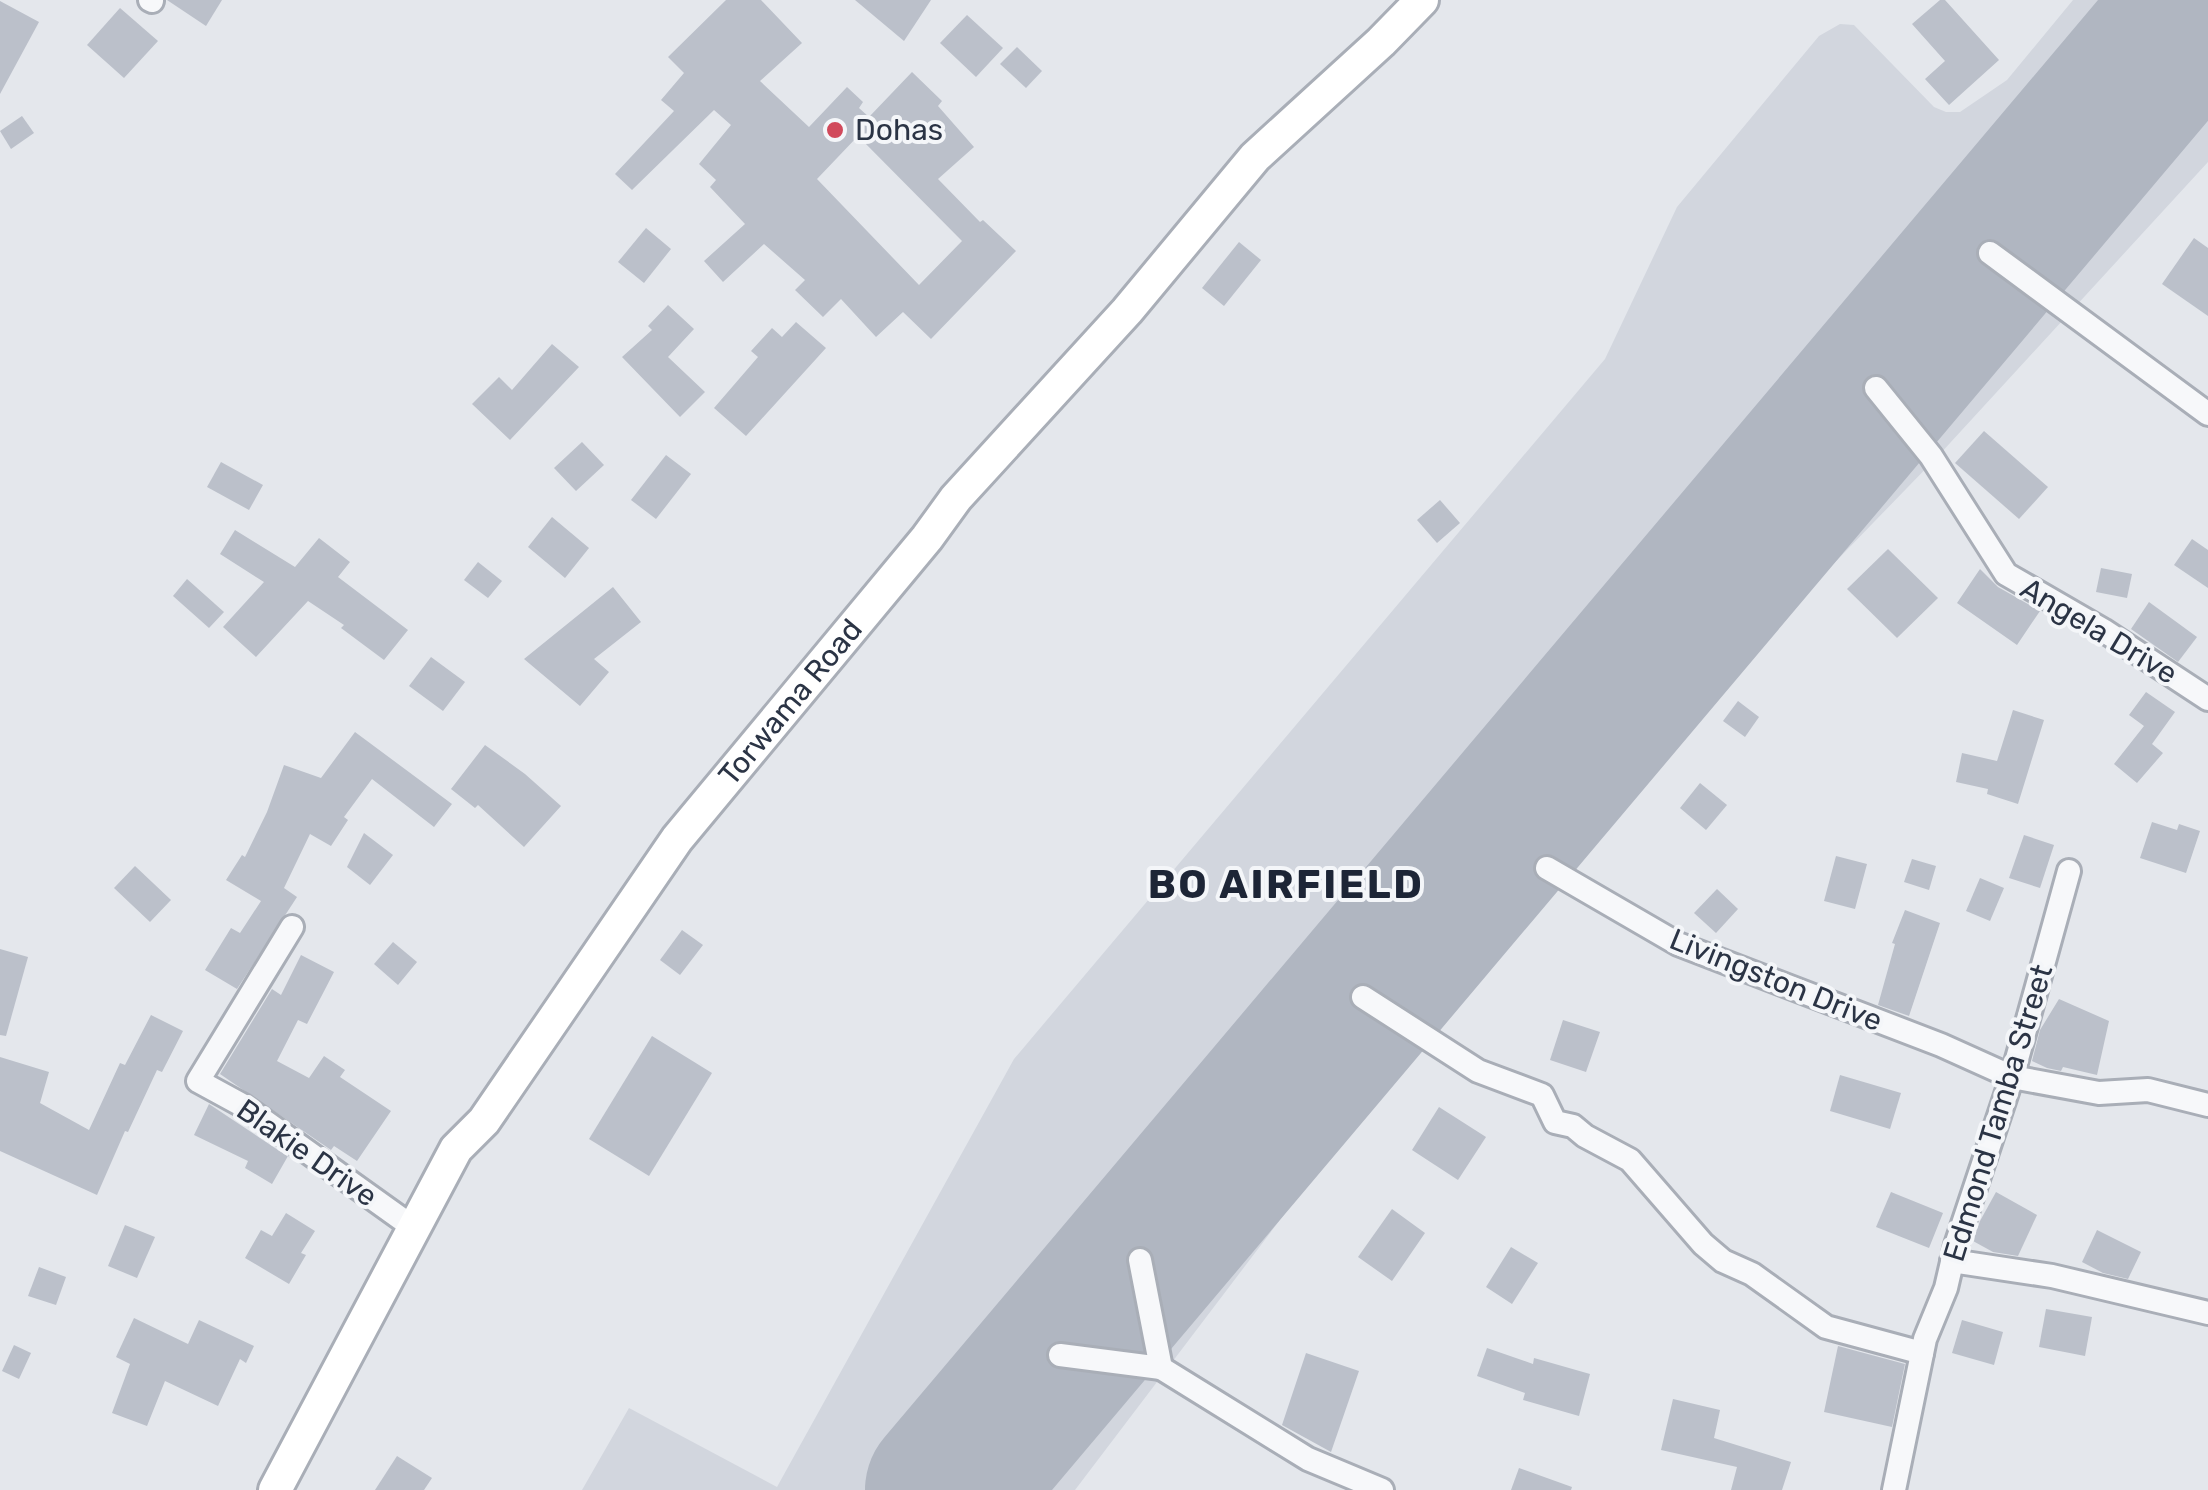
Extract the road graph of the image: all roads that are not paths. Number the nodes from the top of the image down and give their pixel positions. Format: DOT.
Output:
graph roads {
  1 [pos="1422,0"];
  2 [pos="1990,254"];
  3 [pos="1876,388"];
  4 [pos="2208,414"];
  5 [pos="2208,699"];
  6 [pos="1548,868"];
  7 [pos="2069,871"];
  8 [pos="292,927"];
  9 [pos="1363,996"];
  10 [pos="2012,1077"];
  11 [pos="2208,1106"];
  12 [pos="414,1228"];
  13 [pos="1140,1260"];
  14 [pos="1952,1261"];
  15 [pos="2208,1313"];
  16 [pos="1922,1353"];
  17 [pos="1060,1355"];
  18 [pos="1161,1368"];
  19 [pos="275,1490"];
  20 [pos="1382,1490"];
  21 [pos="1894,1490"];
  1 -- 12 [label="main road, Torwama Road"];
  2 -- 4 [label="street"];
  3 -- 5 [label="street, Angela Drive"];
  6 -- 10 [label="street, Livingston Drive"];
  7 -- 10 [label="street, Edmond Tamba Street"];
  8 -- 12 [label="street, Blakie Drive"];
  9 -- 16 [label="street"];
  10 -- 11 [label="street, Livingston Drive"];
  10 -- 14 [label="street, Edmond Tamba Street"];
  12 -- 19 [label="main road, Torwama Road"];
  13 -- 18 [label="street"];
  14 -- 15 [label="street"];
  14 -- 16 [label="street, Edmond Tamba Street"];
  16 -- 21 [label="street, Edmond Tamba Street"];
  17 -- 18 [label="street"];
  18 -- 20 [label="street"];
}
